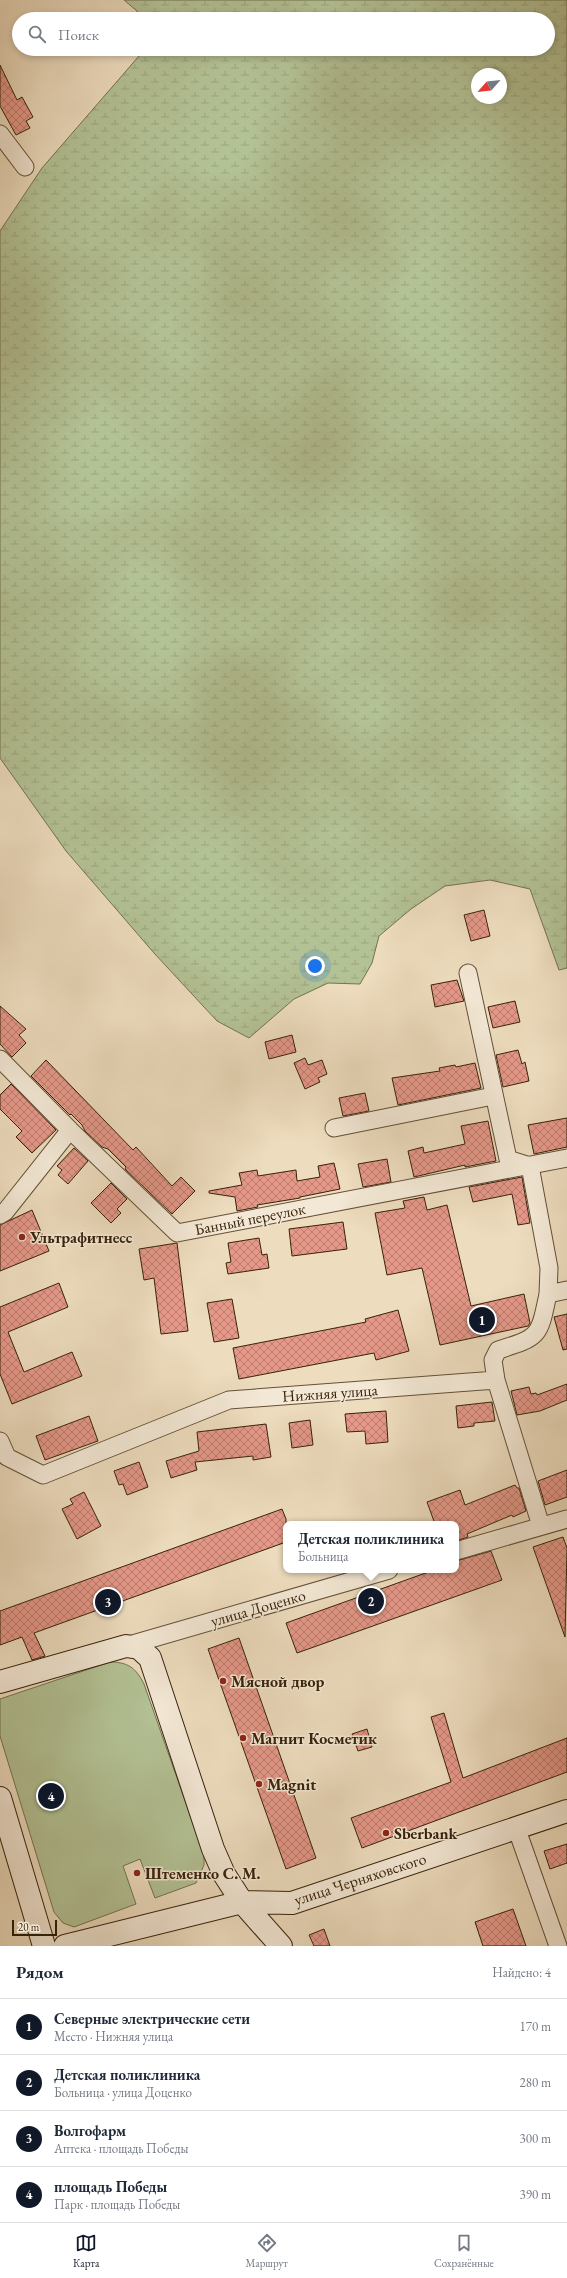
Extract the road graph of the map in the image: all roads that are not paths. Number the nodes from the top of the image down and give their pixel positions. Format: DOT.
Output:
graph roads {
  1 [pos="0,134"];
  2 [pos="25,167"];
  3 [pos="468,973"];
  4 [pos="0,1059"];
  5 [pos="493,1096"];
  6 [pos="334,1128"];
  7 [pos="70,1130"];
  8 [pos="567,1158"];
  9 [pos="530,1166"];
  10 [pos="0,1215"];
  11 [pos="567,1290"];
  12 [pos="548,1294"];
  13 [pos="496,1380"];
  14 [pos="0,1441"];
  15 [pos="567,1519"];
  16 [pos="541,1526"];
  17 [pos="459,1550"];
  18 [pos="379,1573"];
  19 [pos="126,1646"];
  20 [pos="0,1682"];
  21 [pos="0,1798"];
  22 [pos="567,1811"];
  23 [pos="516,1827"];
  24 [pos="242,1902"];
  25 [pos="44,1946"];
  26 [pos="65,1946"];
  27 [pos="282,1946"];
  28 [pos="558,1946"];
  1 -- 2 [label="street"];
  3 -- 5 [label="street"];
  4 -- 7 [label="street, Банный переулок"];
  5 -- 6 [label="street"];
  5 -- 9 [label="street"];
  7 -- 9 [label="street, Банный переулок"];
  7 -- 10 [label="street"];
  8 -- 9 [label="street, Банный переулок"];
  9 -- 12 [label="street"];
  11 -- 12 [label="street"];
  12 -- 13 [label="street"];
  13 -- 14 [label="street, Нижняя улица"];
  13 -- 16 [label="street"];
  15 -- 16 [label="street"];
  16 -- 17 [label="street"];
  18 -- 19 [label="street, улица Доценко"];
  19 -- 20 [label="main road"];
  19 -- 24 [label="main road"];
  21 -- 25 [label="main road"];
  22 -- 23 [label="main road, улица Черняховского"];
  23 -- 24 [label="main road, улица Черняховского"];
  23 -- 28 [label="street"];
  24 -- 26 [label="main road, улица Черняховского"];
  24 -- 27 [label="main road"];
}
